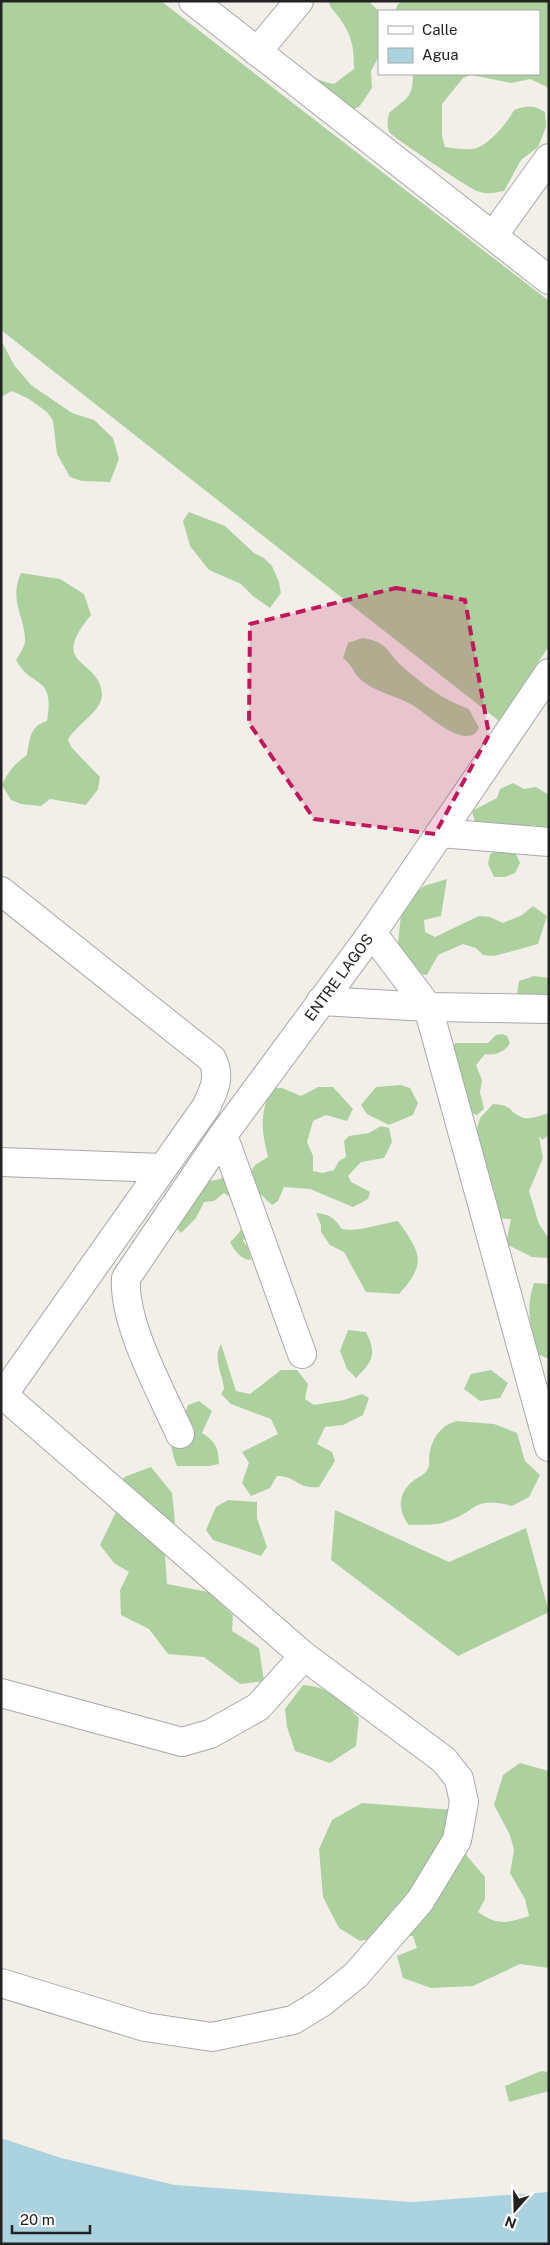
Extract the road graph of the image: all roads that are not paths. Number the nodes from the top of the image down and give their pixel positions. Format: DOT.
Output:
graph roads {
  1 [pos="193,1"];
  2 [pos="299,1"];
  3 [pos="257,52"];
  4 [pos="549,158"];
  5 [pos="492,236"];
  6 [pos="549,280"];
  7 [pos="549,673"];
  8 [pos="440,833"];
  9 [pos="549,842"];
  10 [pos="1,891"];
  11 [pos="372,933"];
  12 [pos="321,1001"];
  13 [pos="428,1007"];
  14 [pos="549,1009"];
  15 [pos="223,1136"];
  16 [pos="1,1162"];
  17 [pos="162,1168"];
  18 [pos="302,1354"];
  19 [pos="2,1394"];
  20 [pos="180,1434"];
  21 [pos="549,1447"];
  22 [pos="304,1656"];
  23 [pos="1,1693"];
  24 [pos="1,1983"];
  1 -- 3 [label="street"];
  2 -- 3 [label="street"];
  3 -- 5 [label="street"];
  4 -- 5 [label="street"];
  5 -- 6 [label="street"];
  7 -- 8 [label="street, ENTRE LAGOS"];
  8 -- 9 [label="street"];
  8 -- 11 [label="street, ENTRE LAGOS"];
  10 -- 17 [label="street"];
  11 -- 12 [label="street, ENTRE LAGOS"];
  11 -- 13 [label="street"];
  12 -- 13 [label="street"];
  12 -- 15 [label="street, ENTRE LAGOS"];
  13 -- 14 [label="street"];
  13 -- 21 [label="street"];
  15 -- 18 [label="street"];
  15 -- 20 [label="street, ENTRE LAGOS"];
  16 -- 17 [label="street"];
  17 -- 19 [label="street"];
  19 -- 22 [label="street"];
  22 -- 23 [label="street"];
  22 -- 24 [label="street"];
}
